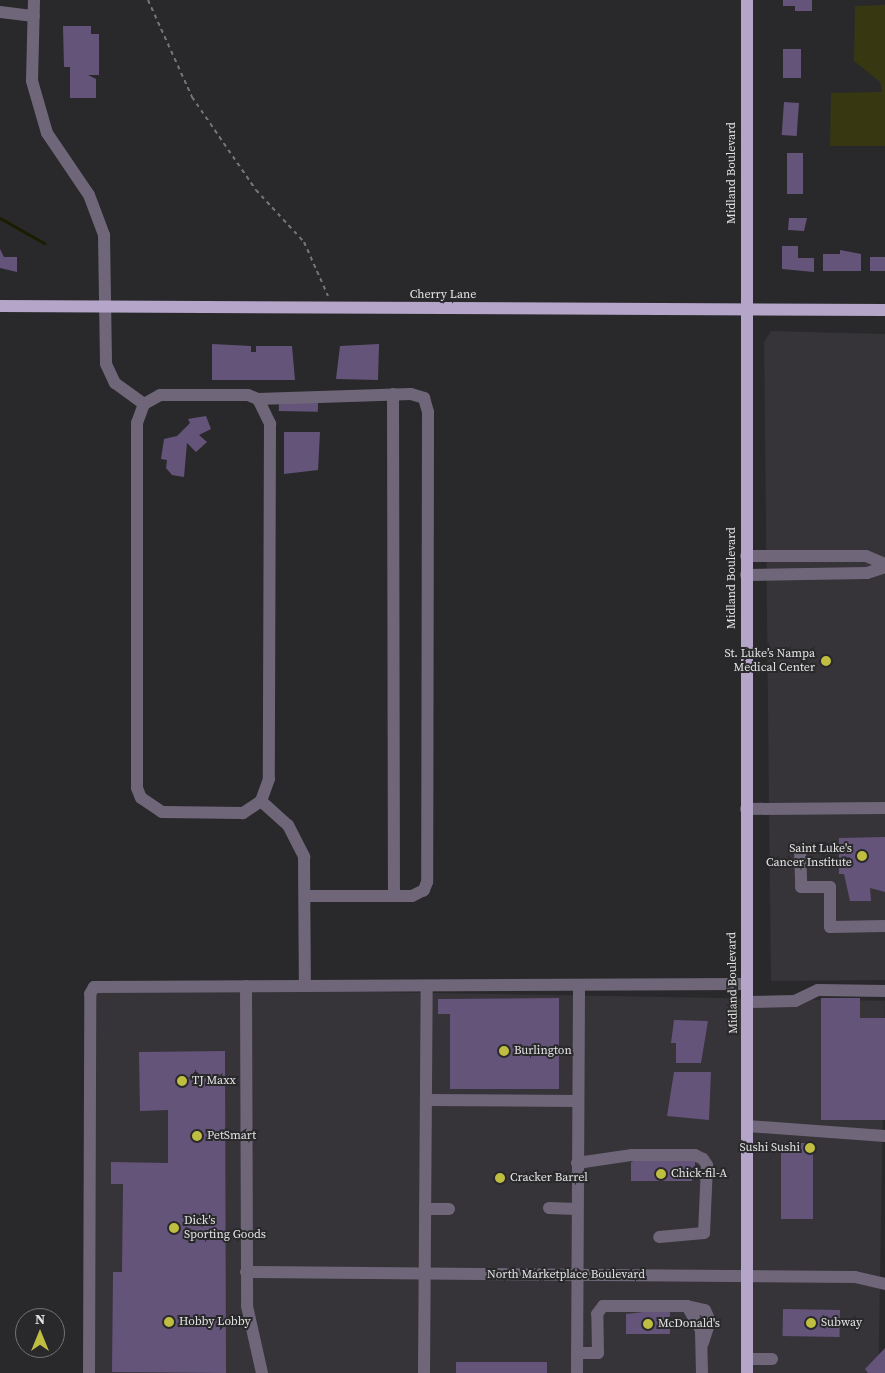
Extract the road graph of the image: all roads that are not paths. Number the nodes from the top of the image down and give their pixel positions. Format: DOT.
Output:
graph roads {
  1 [pos="34,0"];
  2 [pos="747,0"];
  3 [pos="0,12"];
  4 [pos="34,16"];
  5 [pos="0,306"];
  6 [pos="105,306"];
  7 [pos="885,310"];
  8 [pos="746,312"];
  9 [pos="393,394"];
  10 [pos="258,399"];
  11 [pos="144,404"];
  12 [pos="746,556"];
  13 [pos="885,566"];
  14 [pos="746,575"];
  15 [pos="261,801"];
  16 [pos="885,808"];
  17 [pos="746,809"];
  18 [pos="800,850"];
  19 [pos="305,896"];
  20 [pos="394,896"];
  21 [pos="885,926"];
  22 [pos="746,984"];
  23 [pos="579,985"];
  24 [pos="246,986"];
  25 [pos="305,986"];
  26 [pos="427,986"];
  27 [pos="885,991"];
  28 [pos="747,1002"];
  29 [pos="426,1100"];
  30 [pos="578,1101"];
  31 [pos="748,1126"];
  32 [pos="885,1136"];
  33 [pos="578,1163"];
  34 [pos="549,1208"];
  35 [pos="425,1209"];
  36 [pos="449,1209"];
  37 [pos="577,1209"];
  38 [pos="659,1237"];
  39 [pos="246,1272"];
  40 [pos="424,1274"];
  41 [pos="576,1275"];
  42 [pos="747,1276"];
  43 [pos="885,1284"];
  44 [pos="577,1353"];
  45 [pos="748,1359"];
  46 [pos="772,1359"];
  47 [pos="89,1373"];
  48 [pos="262,1373"];
  49 [pos="424,1373"];
  50 [pos="577,1373"];
  51 [pos="702,1373"];
  52 [pos="747,1373"];
  1 -- 4 [label="street"];
  2 -- 8 [label="main road, Midland Boulevard"];
  3 -- 4 [label="street"];
  4 -- 6 [label="street"];
  5 -- 6 [label="main road, Cherry Lane"];
  6 -- 8 [label="main road, Cherry Lane"];
  6 -- 11 [label="street"];
  7 -- 8 [label="main road, Cherry Lane"];
  8 -- 12 [label="main road, Midland Boulevard"];
  9 -- 10 [label="street"];
  9 -- 20 [label="street"];
  9 -- 20 [label="street"];
  10 -- 11 [label="street"];
  10 -- 15 [label="street"];
  11 -- 15 [label="street"];
  12 -- 13 [label="street"];
  12 -- 14 [label="main road, Midland Boulevard"];
  13 -- 14 [label="street"];
  14 -- 17 [label="main road, Midland Boulevard"];
  15 -- 19 [label="street"];
  16 -- 17 [label="street"];
  17 -- 22 [label="main road, Midland Boulevard"];
  18 -- 21 [label="street"];
  19 -- 20 [label="street"];
  19 -- 25 [label="street"];
  22 -- 23 [label="street"];
  22 -- 28 [label="main road, Midland Boulevard"];
  23 -- 26 [label="street"];
  23 -- 30 [label="street"];
  24 -- 25 [label="street"];
  24 -- 39 [label="street"];
  24 -- 47 [label="street"];
  25 -- 26 [label="street"];
  26 -- 29 [label="street"];
  27 -- 28 [label="street"];
  28 -- 31 [label="main road, Midland Boulevard"];
  29 -- 30 [label="street"];
  29 -- 35 [label="street"];
  30 -- 33 [label="street"];
  31 -- 32 [label="street"];
  31 -- 42 [label="main road, Midland Boulevard"];
  33 -- 37 [label="street"];
  33 -- 38 [label="street"];
  34 -- 37 [label="street"];
  35 -- 36 [label="street"];
  35 -- 40 [label="street"];
  37 -- 41 [label="street"];
  39 -- 40 [label="street, North Marketplace Boulevard"];
  39 -- 48 [label="street"];
  40 -- 41 [label="street, North Marketplace Boulevard"];
  40 -- 49 [label="street"];
  41 -- 42 [label="street, North Marketplace Boulevard"];
  41 -- 44 [label="street"];
  42 -- 43 [label="street, North Marketplace Boulevard"];
  42 -- 45 [label="main road, Midland Boulevard"];
  44 -- 50 [label="street"];
  44 -- 51 [label="street"];
  45 -- 46 [label="street"];
  45 -- 52 [label="main road, Midland Boulevard"];
}
